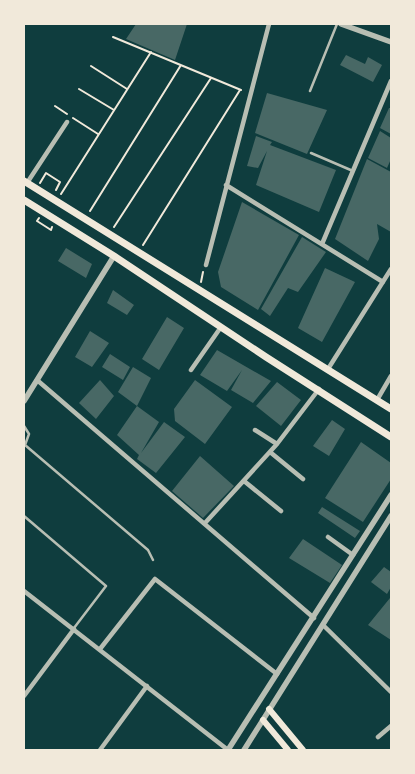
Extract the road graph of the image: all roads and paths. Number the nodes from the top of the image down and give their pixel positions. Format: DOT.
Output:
graph roads {
  1 [pos="268,24"];
  2 [pos="337,24"];
  3 [pos="341,24"];
  4 [pos="113,37"];
  5 [pos="391,42"];
  6 [pos="151,52"];
  7 [pos="182,65"];
  8 [pos="91,66"];
  9 [pos="211,78"];
  10 [pos="391,81"];
  11 [pos="79,89"];
  12 [pos="127,90"];
  13 [pos="240,90"];
  14 [pos="310,91"];
  15 [pos="250,94"];
  16 [pos="55,106"];
  17 [pos="114,110"];
  18 [pos="67,122"];
  19 [pos="98,134"];
  20 [pos="311,153"];
  21 [pos="353,171"];
  22 [pos="46,173"];
  23 [pos="25,182"];
  24 [pos="60,182"];
  25 [pos="226,185"];
  26 [pos="24,200"];
  27 [pos="57,201"];
  28 [pos="84,220"];
  29 [pos="37,221"];
  30 [pos="50,230"];
  31 [pos="109,235"];
  32 [pos="322,244"];
  33 [pos="138,252"];
  34 [pos="114,256"];
  35 [pos="206,265"];
  36 [pos="391,269"];
  37 [pos="383,282"];
  38 [pos="199,288"];
  39 [pos="221,327"];
  40 [pos="328,369"];
  41 [pos="191,370"];
  42 [pos="391,376"];
  43 [pos="37,380"];
  44 [pos="319,389"];
  45 [pos="377,400"];
  46 [pos="24,402"];
  47 [pos="391,409"];
  48 [pos="24,426"];
  49 [pos="255,430"];
  50 [pos="391,437"];
  51 [pos="278,444"];
  52 [pos="270,452"];
  53 [pos="303,479"];
  54 [pos="244,481"];
  55 [pos="391,494"];
  56 [pos="281,511"];
  57 [pos="24,516"];
  58 [pos="391,516"];
  59 [pos="205,523"];
  60 [pos="328,537"];
  61 [pos="353,555"];
  62 [pos="153,560"];
  63 [pos="24,591"];
  64 [pos="314,618"];
  65 [pos="323,625"];
  66 [pos="74,629"];
  67 [pos="100,649"];
  68 [pos="277,674"];
  69 [pos="147,686"];
  70 [pos="391,692"];
  71 [pos="24,696"];
  72 [pos="269,710"];
  73 [pos="263,720"];
  74 [pos="391,726"];
  75 [pos="378,737"];
  76 [pos="100,750"];
  77 [pos="228,750"];
  78 [pos="244,750"];
  79 [pos="288,750"];
  80 [pos="303,750"];
  1 -- 15 [label="street"];
  2 -- 14 [label="lane"];
  3 -- 5 [label="street"];
  4 -- 6 [label="path"];
  6 -- 7 [label="path"];
  6 -- 12 [label="path"];
  7 -- 9 [label="path"];
  7 -- 28 [label="path"];
  8 -- 12 [label="path"];
  9 -- 13 [label="path"];
  9 -- 31 [label="path"];
  10 -- 21 [label="street"];
  11 -- 17 [label="path"];
  12 -- 17 [label="path"];
  13 -- 15 [label="path"];
  13 -- 33 [label="path"];
  15 -- 25 [label="street"];
  16 -- 19 [label="path"];
  17 -- 19 [label="path"];
  18 -- 23 [label="street"];
  19 -- 27 [label="path"];
  20 -- 21 [label="lane"];
  21 -- 32 [label="street"];
  22 -- 24 [label="path"];
  23 -- 27 [label="main road"];
  25 -- 32 [label="street"];
  25 -- 35 [label="street"];
  26 -- 34 [label="main road"];
  27 -- 28 [label="main road"];
  28 -- 31 [label="main road"];
  29 -- 30 [label="path"];
  31 -- 33 [label="main road"];
  32 -- 37 [label="street"];
  33 -- 38 [label="main road"];
  34 -- 39 [label="main road"];
  34 -- 43 [label="street"];
  35 -- 38 [label="path"];
  36 -- 37 [label="street"];
  37 -- 40 [label="street"];
  38 -- 40 [label="main road"];
  39 -- 41 [label="street"];
  39 -- 44 [label="main road"];
  40 -- 45 [label="main road"];
  42 -- 45 [label="street"];
  43 -- 46 [label="street"];
  43 -- 59 [label="street"];
  44 -- 50 [label="main road"];
  44 -- 51 [label="street"];
  45 -- 47 [label="main road"];
  48 -- 62 [label="lane"];
  49 -- 51 [label="street"];
  51 -- 52 [label="street"];
  52 -- 53 [label="street"];
  52 -- 54 [label="street"];
  54 -- 56 [label="street"];
  54 -- 59 [label="street"];
  55 -- 61 [label="street"];
  57 -- 66 [label="lane"];
  58 -- 65 [label="street"];
  59 -- 64 [label="street"];
  60 -- 61 [label="street"];
  61 -- 64 [label="street"];
  63 -- 66 [label="street"];
  64 -- 68 [label="street"];
  65 -- 70 [label="street"];
  65 -- 72 [label="street"];
  66 -- 67 [label="street"];
  66 -- 71 [label="street"];
  67 -- 68 [label="street"];
  67 -- 69 [label="street"];
  68 -- 77 [label="street"];
  69 -- 76 [label="street"];
  69 -- 77 [label="street"];
  72 -- 73 [label="street"];
  72 -- 80 [label="main road"];
  73 -- 78 [label="street"];
  73 -- 79 [label="main road"];
  74 -- 75 [label="street"];
}
